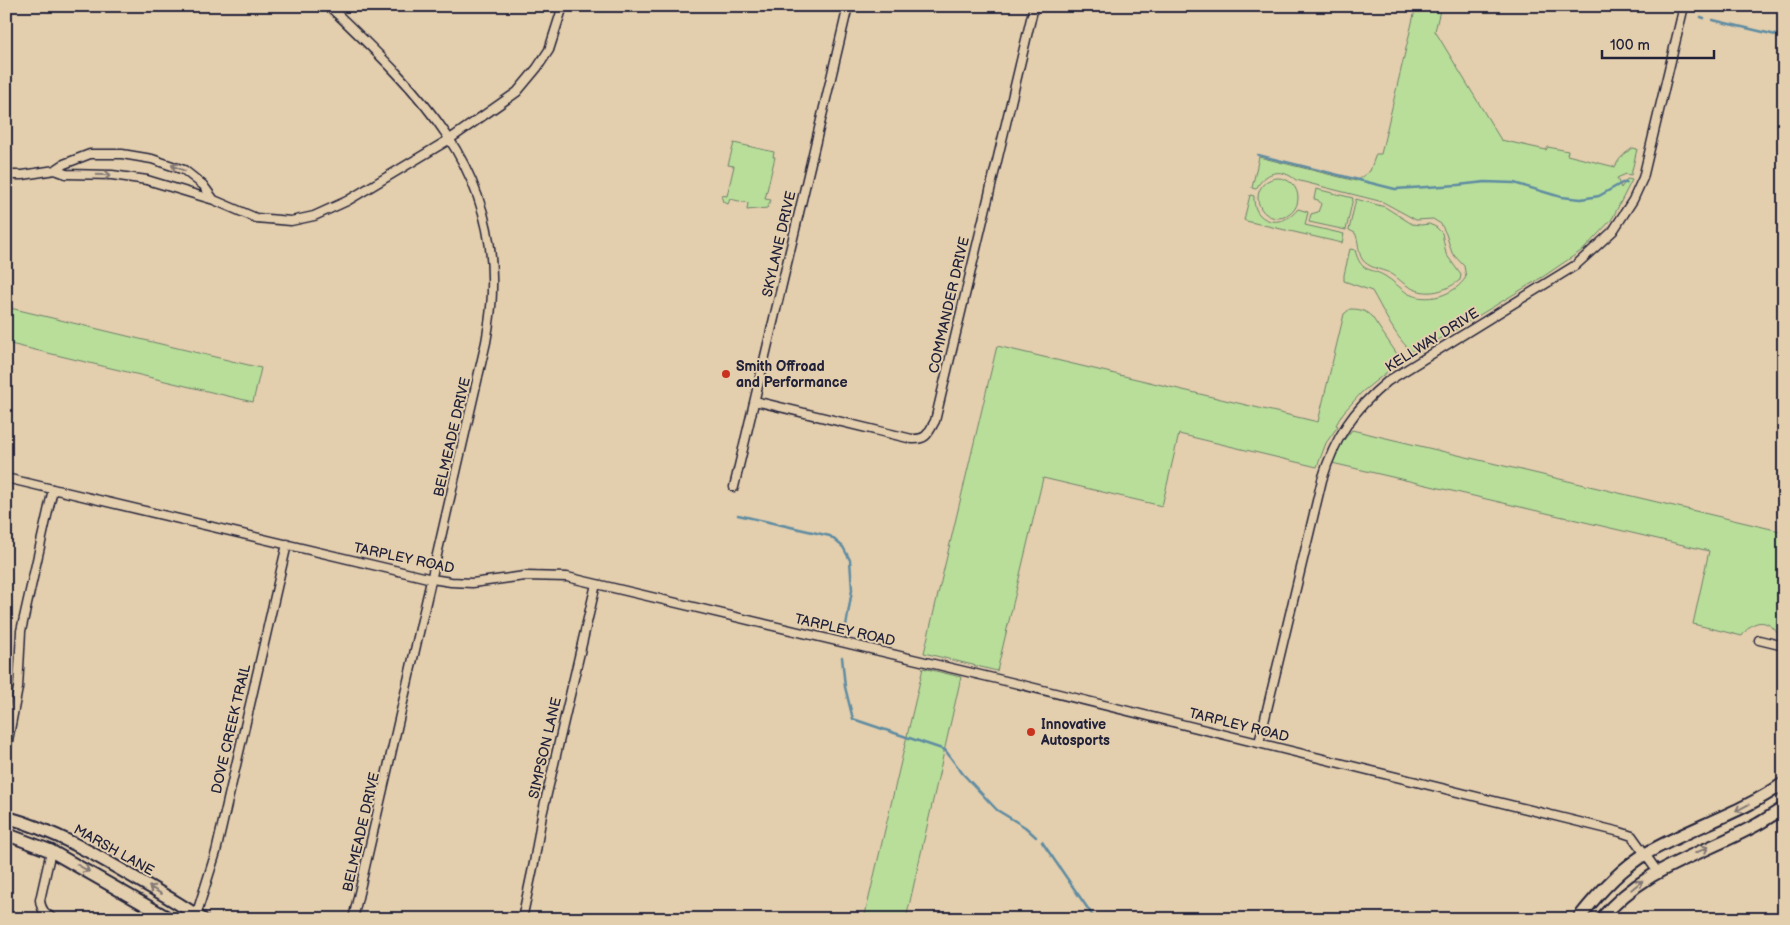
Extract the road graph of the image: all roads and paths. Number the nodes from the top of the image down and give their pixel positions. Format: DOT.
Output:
graph roads {
  1 [pos="329,6"];
  2 [pos="563,6"];
  3 [pos="848,6"];
  4 [pos="1034,6"];
  5 [pos="1684,6"];
  6 [pos="450,138"];
  7 [pos="56,170"];
  8 [pos="6,175"];
  9 [pos="214,200"];
  10 [pos="755,402"];
  11 [pos="6,478"];
  12 [pos="734,487"];
  13 [pos="53,489"];
  14 [pos="287,544"];
  15 [pos="432,579"];
  16 [pos="596,584"];
  17 [pos="1759,640"];
  18 [pos="1784,646"];
  19 [pos="1259,743"];
  20 [pos="6,751"];
  21 [pos="1784,783"];
  22 [pos="1784,808"];
  23 [pos="6,817"];
  24 [pos="6,834"];
  25 [pos="51,851"];
  26 [pos="1645,854"];
  27 [pos="1657,871"];
  28 [pos="198,918"];
  29 [pos="54,919"];
  30 [pos="170,919"];
  31 [pos="353,919"];
  32 [pos="522,919"];
  33 [pos="1578,919"];
  34 [pos="1601,919"];
  1 -- 6 [label="street, BELMEADE DRIVE"];
  2 -- 6 [label="street"];
  3 -- 10 [label="street, SKYLANE DRIVE"];
  4 -- 10 [label="street, COMMANDER DRIVE"];
  5 -- 19 [label="street, KELLWAY DRIVE"];
  6 -- 9 [label="street"];
  6 -- 15 [label="street, BELMEADE DRIVE"];
  7 -- 8 [label="street"];
  7 -- 9 [label="street, one-way"];
  9 -- 7 [label="street, one-way"];
  10 -- 12 [label="street, SKYLANE DRIVE"];
  11 -- 13 [label="street, TARPLEY ROAD"];
  13 -- 14 [label="street, TARPLEY ROAD"];
  13 -- 20 [label="street"];
  14 -- 15 [label="street, TARPLEY ROAD"];
  14 -- 28 [label="street, DOVE CREEK TRAIL"];
  15 -- 16 [label="street, TARPLEY ROAD"];
  15 -- 31 [label="street, BELMEADE DRIVE"];
  16 -- 19 [label="street, TARPLEY ROAD"];
  16 -- 32 [label="street, SIMPSON LANE"];
  17 -- 18 [label="street"];
  19 -- 26 [label="street, TARPLEY ROAD"];
  21 -- 26 [label="main road, one-way"];
  27 -- 22 [label="main road, one-way"];
  28 -- 23 [label="main road, MARSH LANE, one-way"];
  24 -- 25 [label="main road"];
  25 -- 29 [label="street"];
  25 -- 30 [label="main road, one-way"];
  26 -- 27 [label="street, TARPLEY ROAD"];
  26 -- 33 [label="main road"];
  34 -- 27 [label="main road, one-way"];
}
